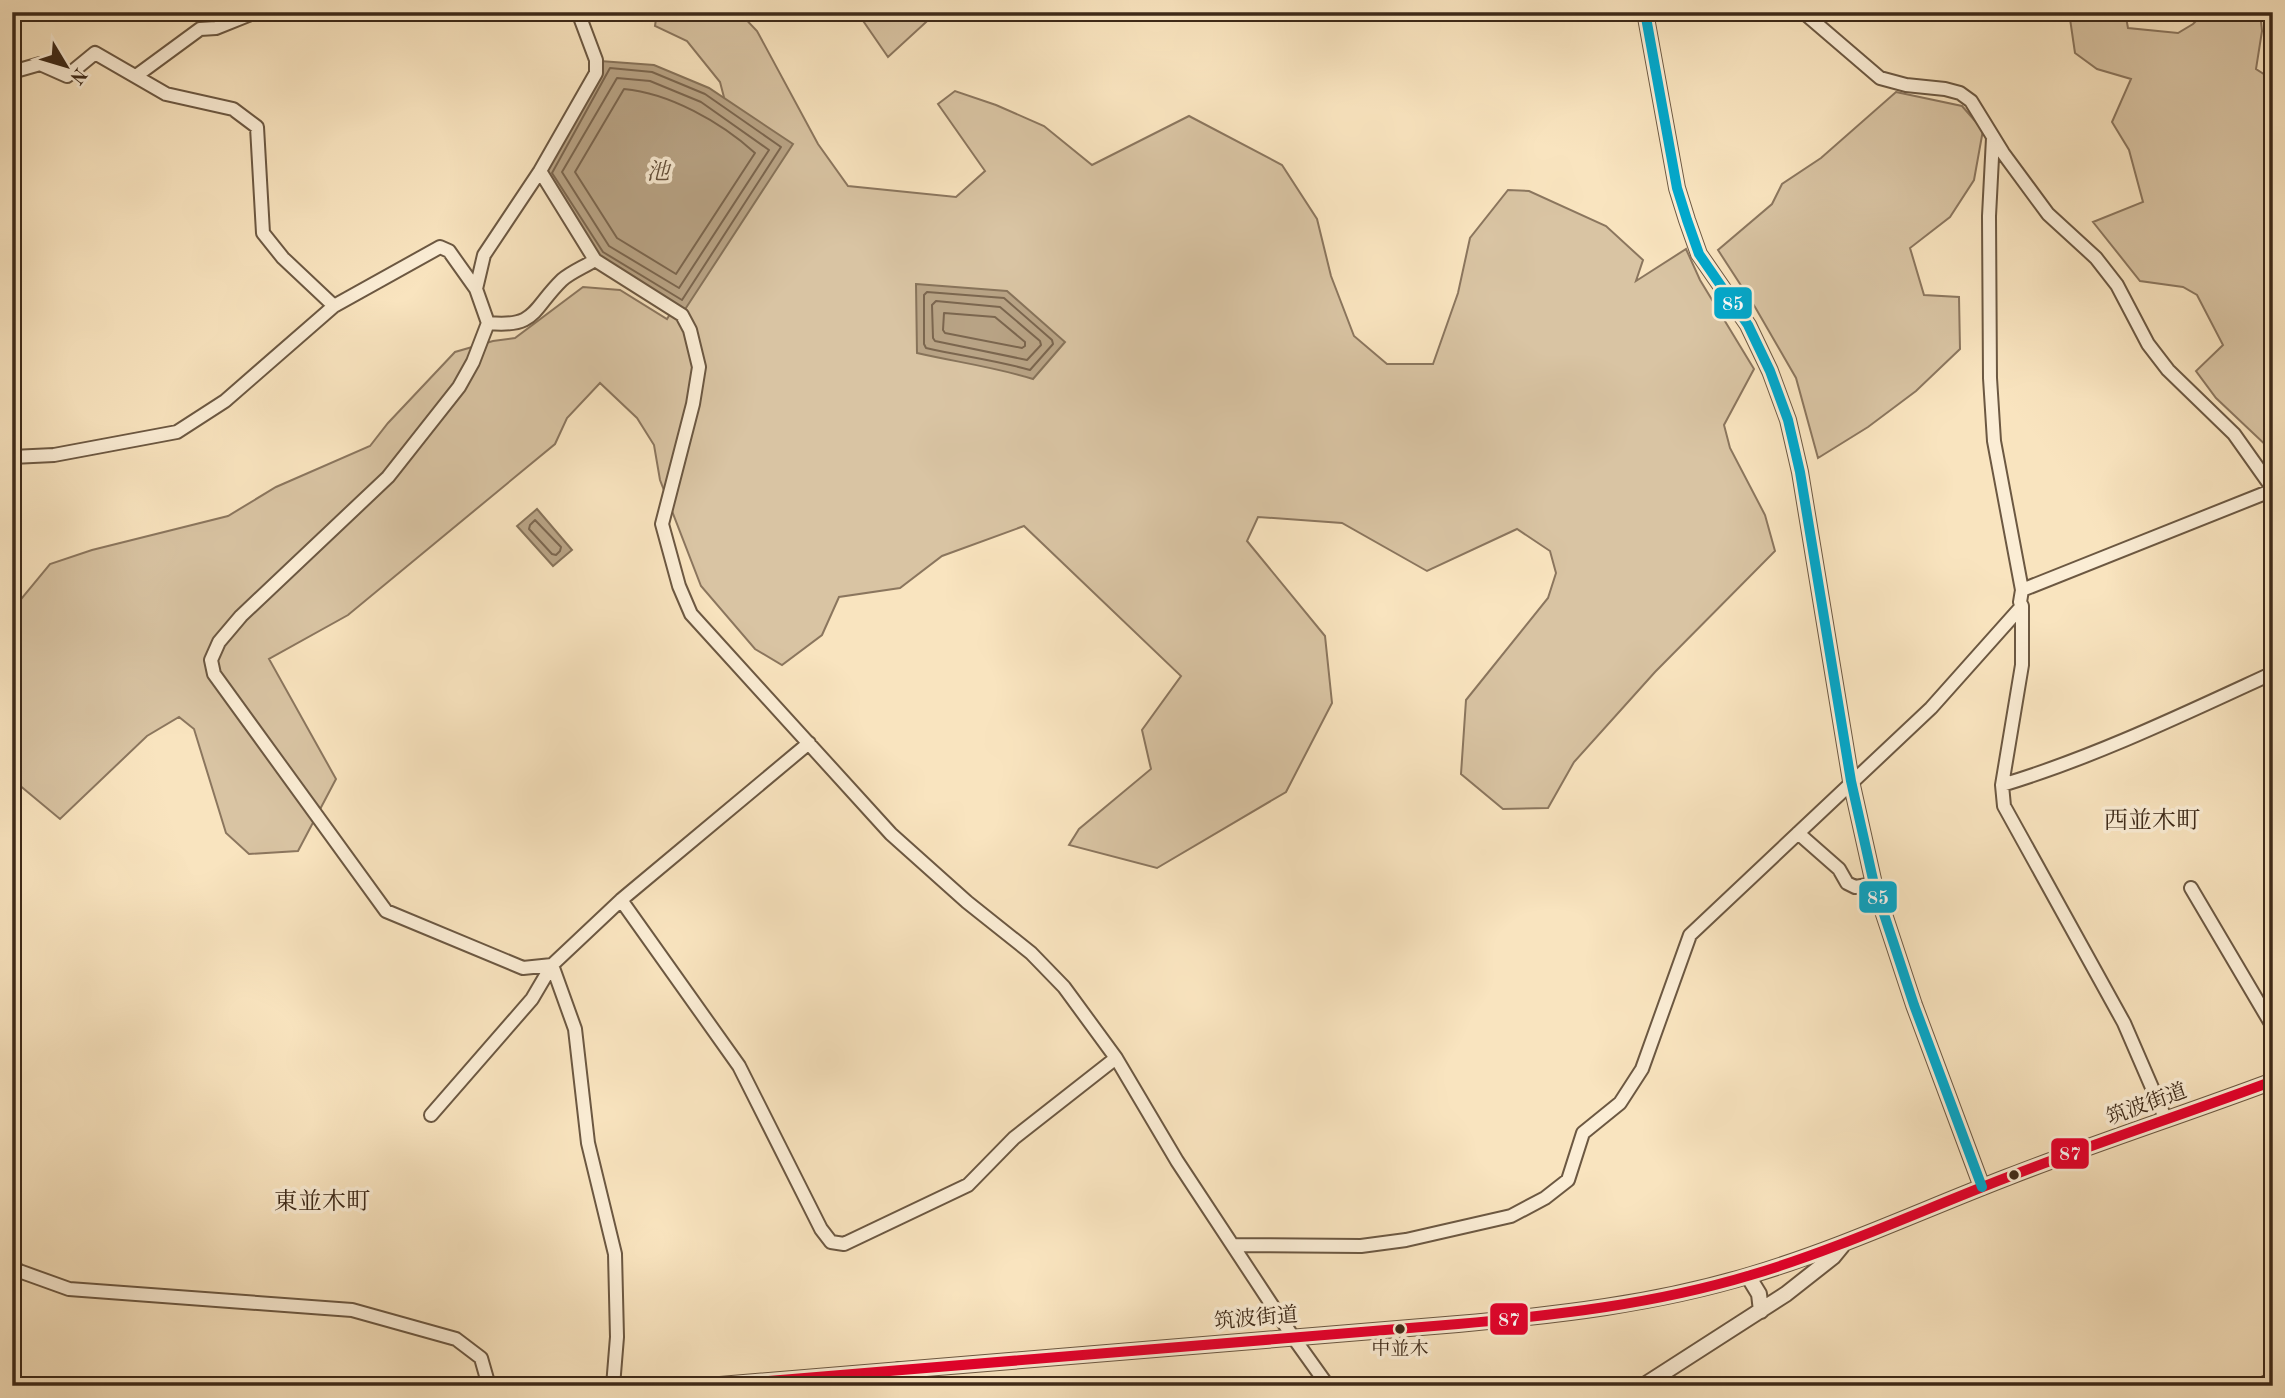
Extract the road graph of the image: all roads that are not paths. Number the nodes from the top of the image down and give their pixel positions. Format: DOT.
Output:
graph roads {
  1 [pos="256,12"];
  2 [pos="578,12"];
  3 [pos="1646,12"];
  4 [pos="1803,12"];
  5 [pos="12,72"];
  6 [pos="136,76"];
  7 [pos="1993,138"];
  8 [pos="540,171"];
  9 [pos="595,260"];
  10 [pos="476,289"];
  11 [pos="334,306"];
  12 [pos="488,323"];
  13 [pos="12,457"];
  14 [pos="2273,489"];
  15 [pos="2022,590"];
  16 [pos="2022,606"];
  17 [pos="2273,673"];
  18 [pos="809,743"];
  19 [pos="1851,781"];
  20 [pos="2001,785"];
  21 [pos="1798,833"];
  22 [pos="1874,884"];
  23 [pos="2191,888"];
  24 [pos="621,900"];
  25 [pos="552,965"];
  26 [pos="2273,1027"];
  27 [pos="1116,1058"];
  28 [pos="2273,1082"];
  29 [pos="431,1115"];
  30 [pos="2166,1120"];
  31 [pos="1982,1187"];
  32 [pos="1844,1243"];
  33 [pos="1234,1245"];
  34 [pos="1801,1259"];
  35 [pos="12,1265"];
  36 [pos="1748,1276"];
  37 [pos="1800,1283"];
  38 [pos="1760,1311"];
  39 [pos="1293,1337"];
  40 [pos="900,1369"];
  41 [pos="2273,1379"];
  42 [pos="489,1386"];
  43 [pos="613,1386"];
  44 [pos="708,1386"];
  45 [pos="902,1386"];
  46 [pos="1328,1386"];
  47 [pos="1643,1386"];
  48 [pos="2259,1386"];
  1 -- 6 [label="street"];
  2 -- 8 [label="street"];
  3 -- 19 [label="street"];
  4 -- 7 [label="street"];
  5 -- 6 [label="street"];
  6 -- 11 [label="street"];
  7 -- 14 [label="street"];
  7 -- 15 [label="street"];
  8 -- 9 [label="street"];
  8 -- 10 [label="street"];
  9 -- 12 [label="street"];
  9 -- 18 [label="street"];
  10 -- 11 [label="street"];
  10 -- 12 [label="street"];
  11 -- 13 [label="street"];
  12 -- 25 [label="street"];
  14 -- 15 [label="street"];
  15 -- 16 [label="street"];
  16 -- 19 [label="street"];
  16 -- 20 [label="street"];
  17 -- 20 [label="street"];
  18 -- 24 [label="street"];
  18 -- 27 [label="street"];
  19 -- 21 [label="street"];
  19 -- 22 [label="street"];
  20 -- 30 [label="street"];
  21 -- 22 [label="street"];
  21 -- 33 [label="street"];
  22 -- 31 [label="street"];
  23 -- 26 [label="street"];
  24 -- 25 [label="street"];
  24 -- 27 [label="street"];
  25 -- 29 [label="street"];
  25 -- 43 [label="street"];
  27 -- 33 [label="street"];
  28 -- 30 [label="street, 筑波街道"];
  30 -- 31 [label="street, 筑波街道"];
  31 -- 32 [label="street, 筑波街道"];
  32 -- 34 [label="street, 筑波街道"];
  32 -- 37 [label="street"];
  33 -- 39 [label="street"];
  34 -- 36 [label="street, 筑波街道"];
  34 -- 37 [label="street"];
  35 -- 42 [label="street"];
  36 -- 38 [label="street"];
  36 -- 39 [label="street, 筑波街道"];
  37 -- 38 [label="street"];
  38 -- 47 [label="street"];
  39 -- 40 [label="street, 筑波街道"];
  39 -- 46 [label="street"];
  40 -- 44 [label="street, 筑波街道"];
  40 -- 45 [label="street"];
  41 -- 48 [label="street"];
}
